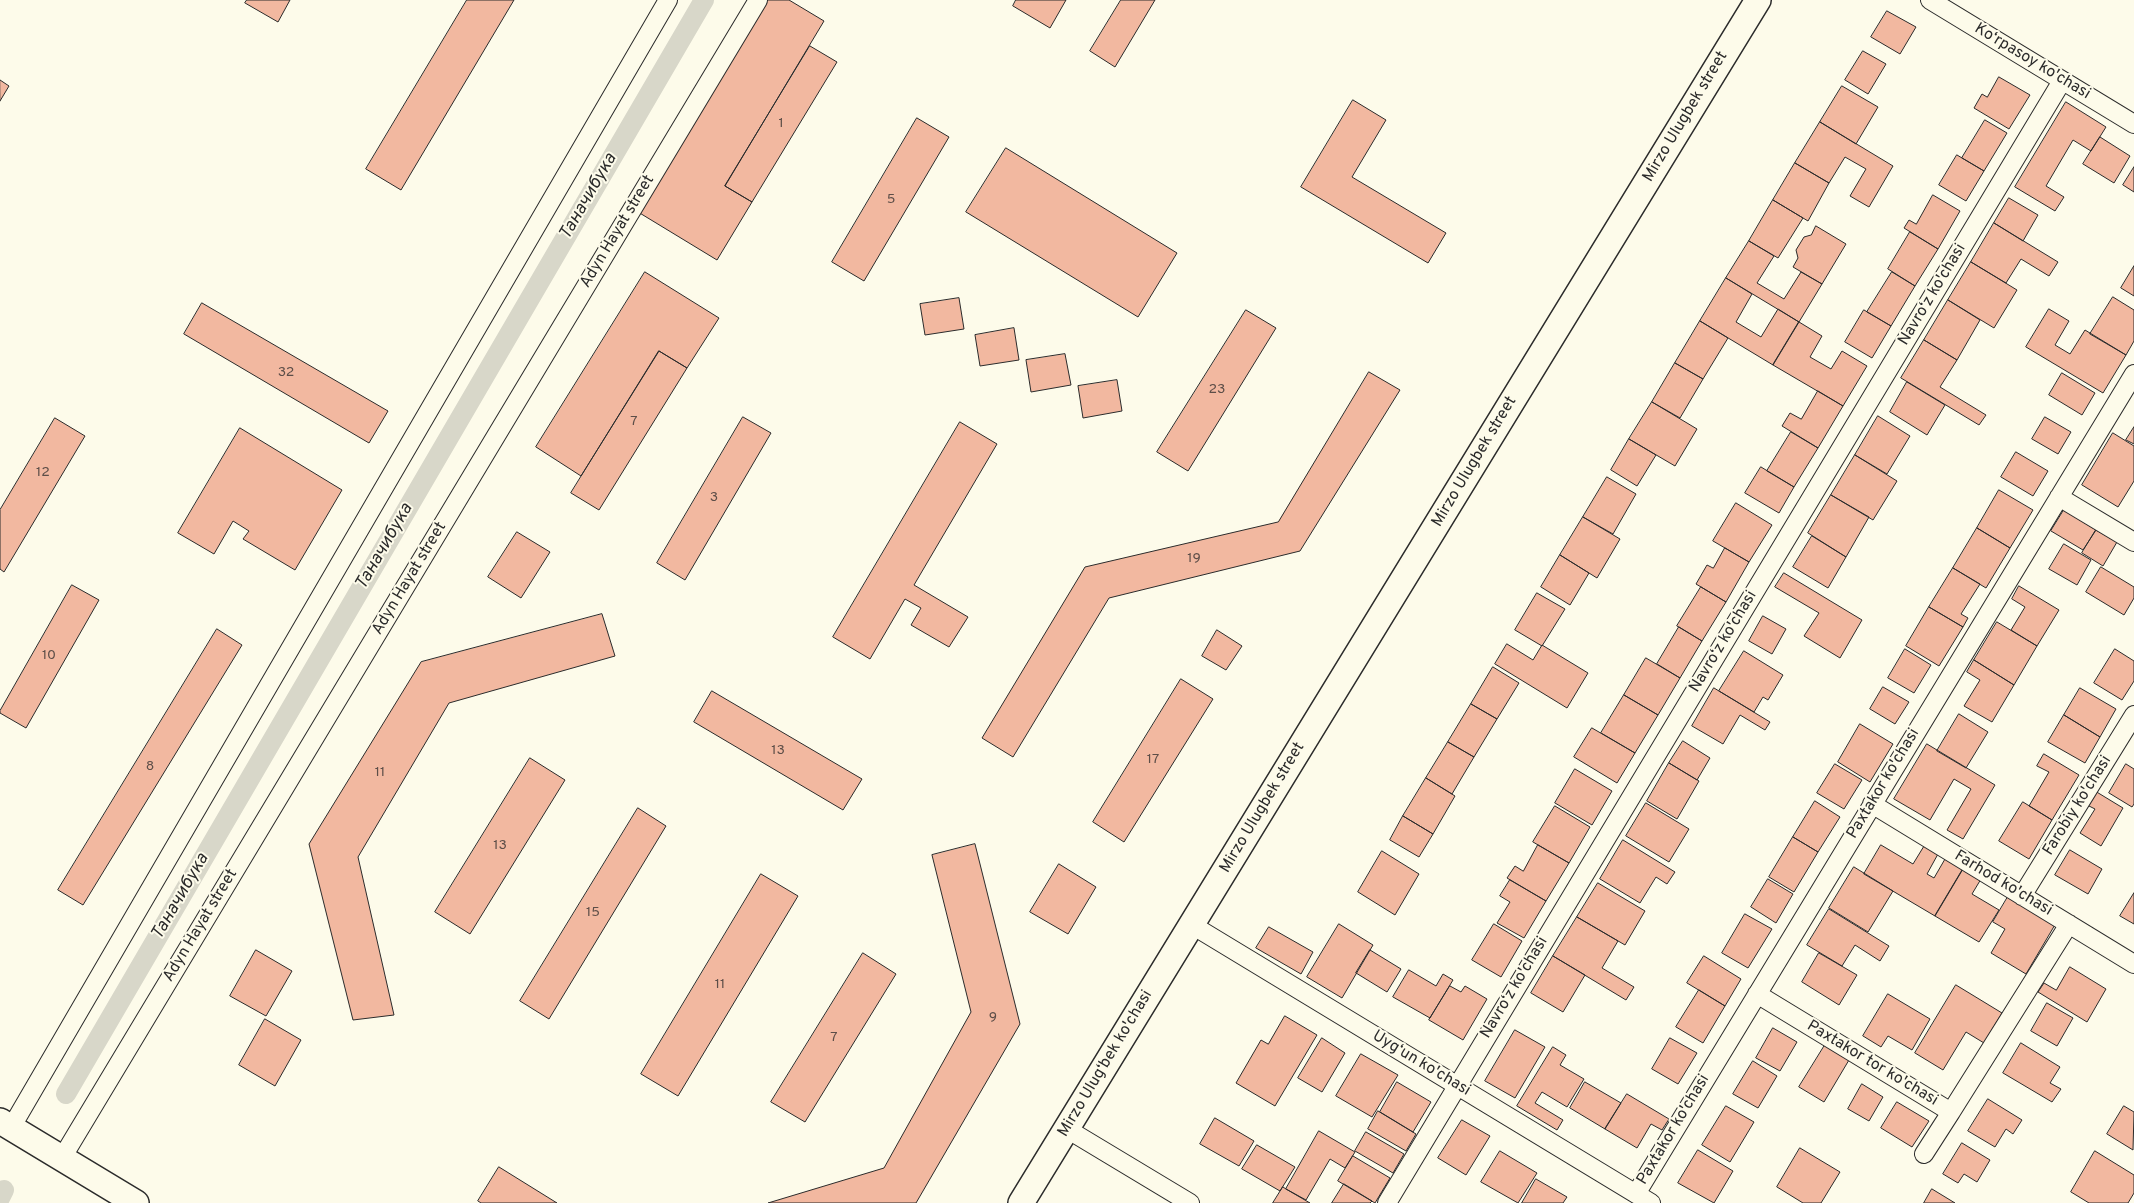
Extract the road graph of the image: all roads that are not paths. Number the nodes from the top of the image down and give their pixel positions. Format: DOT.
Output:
graph roads {
  1 [pos="668,0"];
  2 [pos="758,0"];
  3 [pos="1758,0"];
  4 [pos="1930,0"];
  5 [pos="2062,80"];
  6 [pos="2134,124"];
  7 [pos="2134,374"];
  8 [pos="2060,497"];
  9 [pos="2134,542"];
  10 [pos="2134,715"];
  11 [pos="1872,804"];
  12 [pos="2022,896"];
  13 [pos="2069,924"];
  14 [pos="1192,925"];
  15 [pos="2134,964"];
  16 [pos="1757,994"];
  17 [pos="1457,1085"];
  18 [pos="1951,1112"];
  19 [pos="5,1125"];
  20 [pos="1067,1128"];
  21 [pos="1924,1154"];
  22 [pos="62,1158"];
  23 [pos="1636,1194"];
  24 [pos="136,1203"];
  25 [pos="1021,1203"];
  26 [pos="1190,1203"];
  27 [pos="1387,1203"];
  28 [pos="1651,1203"];
  1 -- 19 [label="street"];
  2 -- 22 [label="street, Adyn Hayat street"];
  3 -- 14 [label="main road, Mirzo Ulugbek street"];
  4 -- 5 [label="street, Ko‘rpasoy ko'chasi"];
  5 -- 6 [label="street, Ko‘rpasoy ko'chasi"];
  5 -- 17 [label="street, Navro‘z ko'chasi"];
  7 -- 8 [label="street, Paxtakor ko'chasi"];
  8 -- 9 [label="street"];
  8 -- 11 [label="street, Paxtakor ko'chasi"];
  10 -- 12 [label="street, Farobiy ko'chasi"];
  11 -- 12 [label="street, Farhod ko'chasi"];
  11 -- 16 [label="street, Paxtakor ko'chasi"];
  12 -- 13 [label="street, Farhod ko'chasi"];
  13 -- 15 [label="street, Farhod ko'chasi"];
  13 -- 18 [label="street, Paxtakor tor ko'chasi"];
  14 -- 17 [label="street, Uyg‘un ko'chasi"];
  14 -- 20 [label="main road, Mirzo Ulug‘bek ko'chasi"];
  16 -- 18 [label="street, Paxtakor tor ko'chasi"];
  16 -- 23 [label="street, Paxtakor ko'chasi"];
  17 -- 23 [label="street, Uyg‘un ko'chasi"];
  17 -- 27 [label="street, Navro‘z ko'chasi"];
  18 -- 21 [label="street"];
  19 -- 22 [label="main road"];
  20 -- 25 [label="main road, Mirzo Ulug‘bek ko'chasi"];
  20 -- 26 [label="street"];
  22 -- 24 [label="main road"];
  23 -- 28 [label="street, Uyg‘un ko'chasi"];
}
